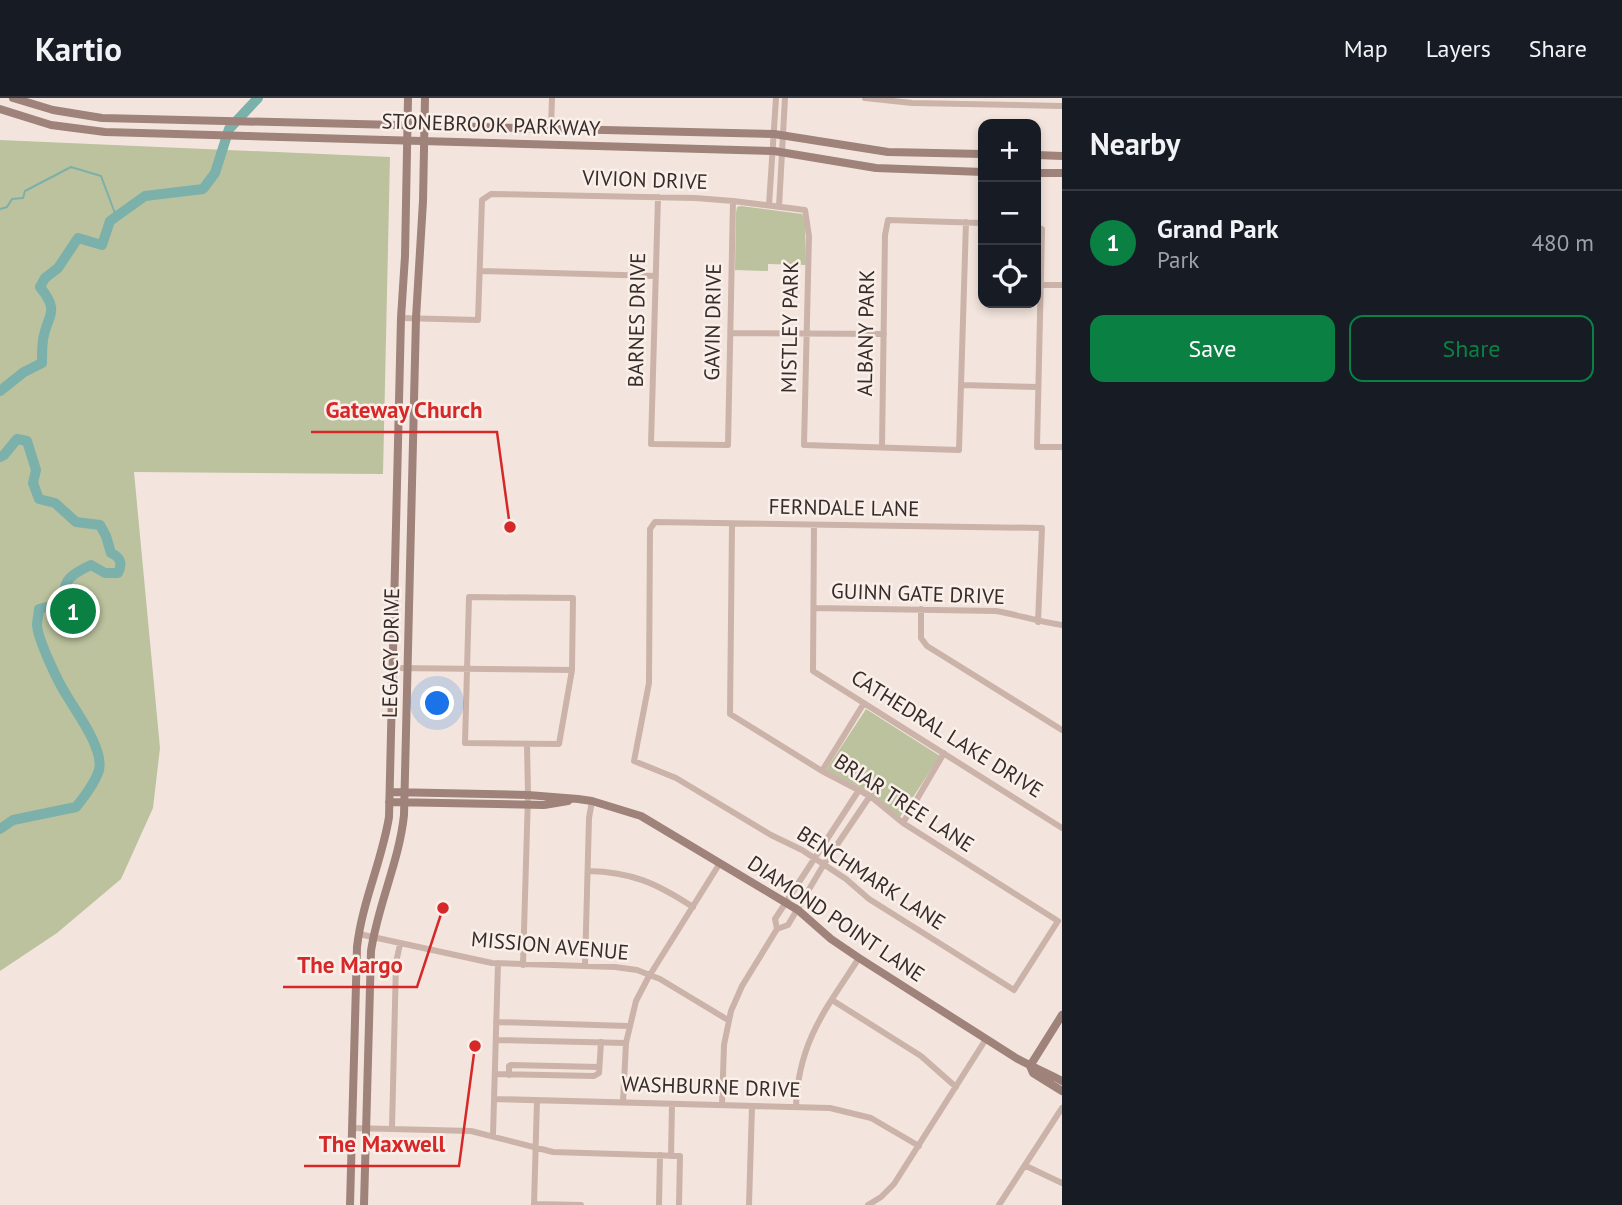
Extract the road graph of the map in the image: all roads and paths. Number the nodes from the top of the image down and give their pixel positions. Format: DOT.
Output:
graph roads {
  1 [pos="13,98"];
  2 [pos="408,98"];
  3 [pos="425,98"];
  4 [pos="552,98"];
  5 [pos="776,98"];
  6 [pos="785,98"];
  7 [pos="865,98"];
  8 [pos="1062,106"];
  9 [pos="0,109"];
  10 [pos="408,126"];
  11 [pos="425,126"];
  12 [pos="551,128"];
  13 [pos="780,135"];
  14 [pos="407,140"];
  15 [pos="425,141"];
  16 [pos="550,145"];
  17 [pos="779,151"];
  18 [pos="978,154"];
  19 [pos="1041,155"];
  20 [pos="1062,156"];
  21 [pos="978,172"];
  22 [pos="1041,173"];
  23 [pos="1062,173"];
  24 [pos="658,197"];
  25 [pos="733,201"];
  26 [pos="769,205"];
  27 [pos="779,207"];
  28 [pos="805,210"];
  29 [pos="966,222"];
  30 [pos="978,223"];
  31 [pos="480,271"];
  32 [pos="656,276"];
  33 [pos="1041,285"];
  34 [pos="1062,285"];
  35 [pos="1040,308"];
  36 [pos="401,318"];
  37 [pos="416,318"];
  38 [pos="731,333"];
  39 [pos="807,334"];
  40 [pos="884,334"];
  41 [pos="961,385"];
  42 [pos="1038,387"];
  43 [pos="728,445"];
  44 [pos="882,447"];
  45 [pos="1062,447"];
  46 [pos="398,479"];
  47 [pos="412,479"];
  48 [pos="732,524"];
  49 [pos="814,525"];
  50 [pos="814,608"];
  51 [pos="921,609"];
  52 [pos="1038,622"];
  53 [pos="1062,625"];
  54 [pos="393,668"];
  55 [pos="408,668"];
  56 [pos="467,668"];
  57 [pos="572,670"];
  58 [pos="864,703"];
  59 [pos="1062,730"];
  60 [pos="527,744"];
  61 [pos="944,753"];
  62 [pos="634,761"];
  63 [pos="822,771"];
  64 [pos="859,790"];
  65 [pos="390,792"];
  66 [pos="404,792"];
  67 [pos="528,794"];
  68 [pos="870,796"];
  69 [pos="578,799"];
  70 [pos="592,801"];
  71 [pos="389,802"];
  72 [pos="404,803"];
  73 [pos="528,805"];
  74 [pos="903,824"];
  75 [pos="1062,828"];
  76 [pos="815,859"];
  77 [pos="720,863"];
  78 [pos="824,864"];
  79 [pos="588,871"];
  80 [pos="786,903"];
  81 [pos="693,906"];
  82 [pos="798,910"];
  83 [pos="777,929"];
  84 [pos="359,934"];
  85 [pos="373,936"];
  86 [pos="400,944"];
  87 [pos="859,958"];
  88 [pos="498,963"];
  89 [pos="523,965"];
  90 [pos="585,966"];
  91 [pos="650,975"];
  92 [pos="1014,990"];
  93 [pos="832,1000"];
  94 [pos="1062,1015"];
  95 [pos="728,1020"];
  96 [pos="496,1022"];
  97 [pos="628,1026"];
  98 [pos="986,1039"];
  99 [pos="496,1040"];
  100 [pos="601,1042"];
  101 [pos="625,1043"];
  102 [pos="1030,1066"];
  103 [pos="495,1074"];
  104 [pos="1062,1081"];
  105 [pos="956,1087"];
  106 [pos="1062,1091"];
  107 [pos="494,1099"];
  108 [pos="537,1100"];
  109 [pos="624,1102"];
  110 [pos="672,1104"];
  111 [pos="722,1105"];
  112 [pos="752,1106"];
  113 [pos="796,1107"];
  114 [pos="1062,1108"];
  115 [pos="352,1128"];
  116 [pos="366,1129"];
  117 [pos="392,1129"];
  118 [pos="493,1135"];
  119 [pos="919,1146"];
  120 [pos="536,1149"];
  121 [pos="660,1155"];
  122 [pos="671,1156"];
  123 [pos="1026,1166"];
  124 [pos="1062,1183"];
  125 [pos="535,1204"];
  126 [pos="350,1205"];
  127 [pos="364,1205"];
  128 [pos="580,1205"];
  129 [pos="659,1205"];
  130 [pos="679,1205"];
  131 [pos="749,1205"];
  132 [pos="868,1205"];
  133 [pos="999,1205"];
  1 -- 10 [label="main road, STONEBROOK PARKWAY"];
  2 -- 10 [label="main road, LEGACY DRIVE"];
  3 -- 11 [label="main road, LEGACY DRIVE"];
  4 -- 12 [label="street"];
  5 -- 13 [label="street"];
  6 -- 13 [label="street"];
  7 -- 8 [label="street"];
  9 -- 14 [label="main road, STONEBROOK PARKWAY"];
  10 -- 11 [label="main road, STONEBROOK PARKWAY"];
  10 -- 14 [label="main road, LEGACY DRIVE"];
  11 -- 12 [label="main road, STONEBROOK PARKWAY"];
  11 -- 15 [label="main road, LEGACY DRIVE"];
  12 -- 13 [label="main road, STONEBROOK PARKWAY"];
  12 -- 16 [label="main road"];
  13 -- 17 [label="street"];
  13 -- 18 [label="main road, STONEBROOK PARKWAY"];
  14 -- 15 [label="main road, STONEBROOK PARKWAY"];
  14 -- 36 [label="main road, LEGACY DRIVE"];
  15 -- 16 [label="main road, STONEBROOK PARKWAY"];
  15 -- 37 [label="main road, LEGACY DRIVE"];
  16 -- 17 [label="main road, STONEBROOK PARKWAY"];
  17 -- 21 [label="main road, STONEBROOK PARKWAY"];
  17 -- 26 [label="street"];
  17 -- 27 [label="street"];
  19 -- 20 [label="main road"];
  22 -- 23 [label="main road"];
  24 -- 25 [label="street, VIVION DRIVE"];
  24 -- 31 [label="street, VIVION DRIVE"];
  24 -- 32 [label="street, BARNES DRIVE"];
  25 -- 26 [label="street, VIVION DRIVE"];
  25 -- 38 [label="street, GAVIN DRIVE"];
  26 -- 27 [label="street, VIVION DRIVE"];
  27 -- 28 [label="street, VIVION DRIVE"];
  28 -- 39 [label="street, MISTLEY PARK"];
  29 -- 30 [label="street"];
  29 -- 40 [label="street, ALBANY PARK"];
  29 -- 41 [label="street"];
  31 -- 32 [label="street"];
  31 -- 37 [label="street"];
  32 -- 43 [label="street, BARNES DRIVE"];
  33 -- 34 [label="street"];
  35 -- 42 [label="street"];
  36 -- 37 [label="street"];
  36 -- 46 [label="main road, LEGACY DRIVE"];
  37 -- 47 [label="main road, LEGACY DRIVE"];
  38 -- 39 [label="street"];
  38 -- 43 [label="street, GAVIN DRIVE"];
  39 -- 40 [label="street"];
  39 -- 44 [label="street, MISTLEY PARK"];
  40 -- 44 [label="street, ALBANY PARK"];
  41 -- 42 [label="street"];
  41 -- 44 [label="street"];
  42 -- 45 [label="street"];
  46 -- 47 [label="main road"];
  46 -- 54 [label="main road, LEGACY DRIVE"];
  47 -- 55 [label="main road, LEGACY DRIVE"];
  48 -- 49 [label="street, FERNDALE LANE"];
  48 -- 62 [label="street, FERNDALE LANE"];
  48 -- 63 [label="street, BRIAR TREE LANE"];
  49 -- 50 [label="street"];
  49 -- 52 [label="street, FERNDALE LANE"];
  50 -- 51 [label="street, GUINN GATE DRIVE"];
  50 -- 58 [label="street, CATHEDRAL LAKE DRIVE"];
  51 -- 52 [label="street, GUINN GATE DRIVE"];
  51 -- 59 [label="street"];
  52 -- 53 [label="street, GUINN GATE DRIVE"];
  54 -- 55 [label="street"];
  54 -- 65 [label="main road, LEGACY DRIVE"];
  55 -- 56 [label="street"];
  55 -- 66 [label="main road, LEGACY DRIVE"];
  56 -- 57 [label="street"];
  56 -- 57 [label="street"];
  56 -- 60 [label="street"];
  57 -- 60 [label="street"];
  58 -- 61 [label="street, CATHEDRAL LAKE DRIVE"];
  58 -- 63 [label="street"];
  60 -- 67 [label="street"];
  61 -- 74 [label="street"];
  61 -- 75 [label="street, CATHEDRAL LAKE DRIVE"];
  62 -- 76 [label="street, BENCHMARK LANE"];
  63 -- 64 [label="street, BRIAR TREE LANE"];
  64 -- 68 [label="street, BRIAR TREE LANE"];
  64 -- 76 [label="street"];
  65 -- 66 [label="main road, DIAMOND POINT LANE"];
  65 -- 71 [label="main road, LEGACY DRIVE"];
  66 -- 67 [label="main road, DIAMOND POINT LANE"];
  66 -- 72 [label="main road, LEGACY DRIVE"];
  67 -- 69 [label="main road, DIAMOND POINT LANE"];
  67 -- 73 [label="street"];
  68 -- 74 [label="street, BRIAR TREE LANE"];
  68 -- 78 [label="street"];
  69 -- 70 [label="main road, DIAMOND POINT LANE"];
  69 -- 73 [label="main road, DIAMOND POINT LANE"];
  70 -- 77 [label="main road, DIAMOND POINT LANE"];
  70 -- 79 [label="street"];
  71 -- 72 [label="main road, DIAMOND POINT LANE"];
  71 -- 84 [label="main road, LEGACY DRIVE"];
  72 -- 73 [label="main road, DIAMOND POINT LANE"];
  72 -- 85 [label="main road, LEGACY DRIVE"];
  73 -- 89 [label="street"];
  74 -- 92 [label="street, BRIAR TREE LANE"];
  76 -- 78 [label="street, BENCHMARK LANE"];
  76 -- 80 [label="street"];
  77 -- 80 [label="main road, DIAMOND POINT LANE"];
  77 -- 81 [label="street"];
  78 -- 82 [label="street"];
  78 -- 92 [label="street, BENCHMARK LANE"];
  79 -- 81 [label="street"];
  79 -- 90 [label="street"];
  80 -- 82 [label="main road, DIAMOND POINT LANE"];
  80 -- 83 [label="street"];
  81 -- 91 [label="street"];
  82 -- 83 [label="street"];
  82 -- 87 [label="main road, DIAMOND POINT LANE"];
  83 -- 95 [label="street"];
  84 -- 85 [label="street, MISSION AVENUE"];
  84 -- 115 [label="main road, LEGACY DRIVE"];
  85 -- 86 [label="street, MISSION AVENUE"];
  85 -- 116 [label="main road, LEGACY DRIVE"];
  86 -- 88 [label="street, MISSION AVENUE"];
  86 -- 117 [label="street"];
  87 -- 93 [label="street"];
  87 -- 98 [label="main road, DIAMOND POINT LANE"];
  88 -- 89 [label="street, MISSION AVENUE"];
  88 -- 96 [label="street"];
  89 -- 90 [label="street, MISSION AVENUE"];
  90 -- 91 [label="street, MISSION AVENUE"];
  91 -- 95 [label="street, MISSION AVENUE"];
  91 -- 97 [label="street"];
  93 -- 105 [label="street"];
  93 -- 113 [label="street"];
  94 -- 102 [label="main road"];
  95 -- 111 [label="street"];
  96 -- 97 [label="street"];
  96 -- 99 [label="street"];
  97 -- 101 [label="street"];
  98 -- 102 [label="main road, DIAMOND POINT LANE"];
  98 -- 105 [label="street"];
  99 -- 100 [label="street"];
  99 -- 103 [label="street"];
  100 -- 101 [label="street"];
  100 -- 103 [label="street"];
  101 -- 109 [label="street"];
  102 -- 104 [label="main road, DIAMOND POINT LANE"];
  102 -- 106 [label="main road, DIAMOND POINT LANE"];
  103 -- 107 [label="street"];
  105 -- 119 [label="street"];
  107 -- 108 [label="street, WASHBURNE DRIVE"];
  107 -- 118 [label="street"];
  108 -- 109 [label="street, WASHBURNE DRIVE"];
  108 -- 120 [label="street"];
  109 -- 110 [label="street, WASHBURNE DRIVE"];
  110 -- 111 [label="street, WASHBURNE DRIVE"];
  110 -- 122 [label="street"];
  111 -- 112 [label="street, WASHBURNE DRIVE"];
  112 -- 113 [label="street, WASHBURNE DRIVE"];
  112 -- 131 [label="street"];
  113 -- 119 [label="street, WASHBURNE DRIVE"];
  114 -- 123 [label="street"];
  115 -- 116 [label="street"];
  115 -- 126 [label="main road, LEGACY DRIVE"];
  116 -- 117 [label="street"];
  116 -- 127 [label="main road, LEGACY DRIVE"];
  117 -- 118 [label="street"];
  118 -- 120 [label="street"];
  119 -- 132 [label="street"];
  120 -- 121 [label="street"];
  120 -- 125 [label="street"];
  121 -- 122 [label="street"];
  121 -- 129 [label="street"];
  122 -- 130 [label="street"];
  123 -- 124 [label="street"];
  123 -- 133 [label="street"];
  125 -- 128 [label="street"];
}
